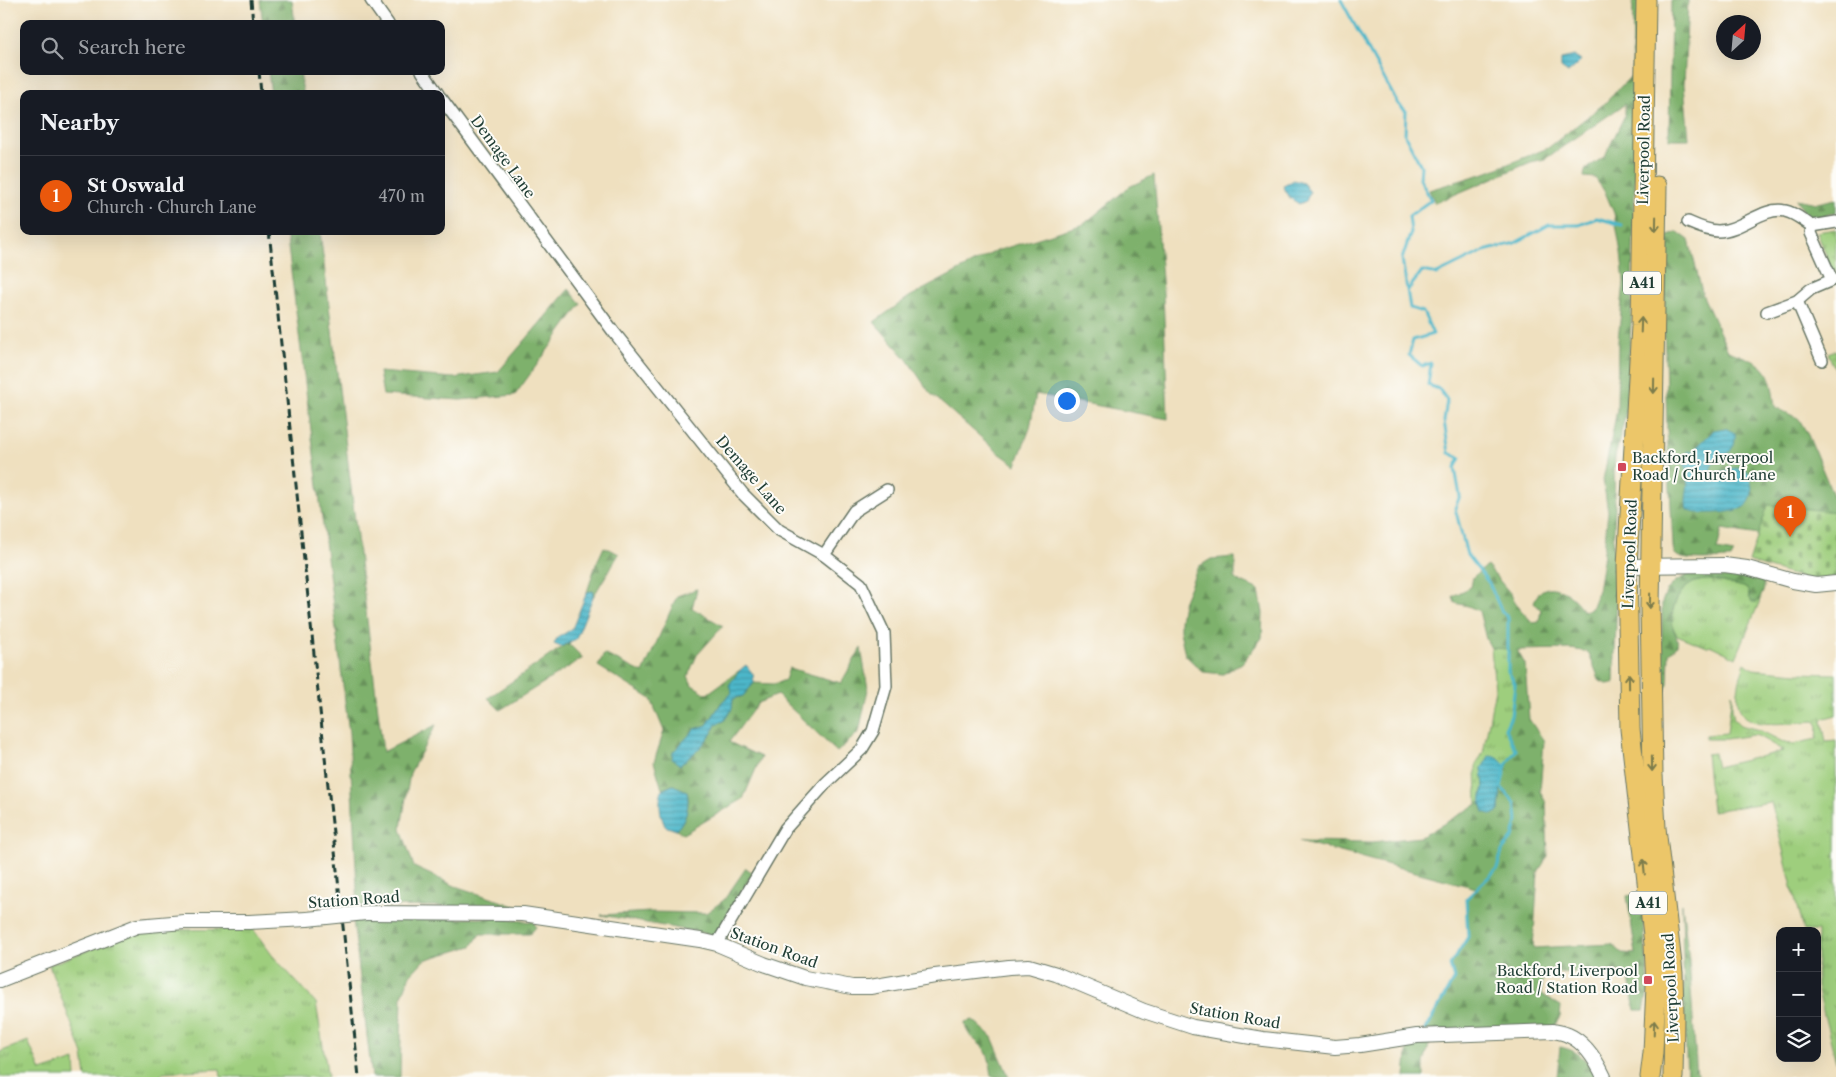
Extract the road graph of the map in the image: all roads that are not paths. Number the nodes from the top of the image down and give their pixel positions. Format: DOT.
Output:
graph roads {
  1 [pos="371,0"];
  2 [pos="1646,0"];
  3 [pos="1658,0"];
  4 [pos="385,20"];
  5 [pos="425,75"];
  6 [pos="435,90"];
  7 [pos="445,103"];
  8 [pos="1688,222"];
  9 [pos="1836,222"];
  10 [pos="1812,226"];
  11 [pos="1834,280"];
  12 [pos="1797,301"];
  13 [pos="1767,312"];
  14 [pos="1822,360"];
  15 [pos="887,490"];
  16 [pos="824,555"];
  17 [pos="1627,566"];
  18 [pos="1651,566"];
  19 [pos="1836,583"];
  20 [pos="717,944"];
  21 [pos="0,980"];
  22 [pos="1604,1077"];
  23 [pos="1650,1077"];
  24 [pos="1673,1077"];
  1 -- 4 [label="street"];
  17 -- 2 [label="highway, Liverpool Road / A41, one-way"];
  3 -- 18 [label="highway, Liverpool Road / A41, one-way"];
  5 -- 6 [label="street"];
  7 -- 16 [label="street, Demage Lane"];
  8 -- 10 [label="street"];
  9 -- 10 [label="street"];
  10 -- 11 [label="street"];
  11 -- 12 [label="street"];
  12 -- 13 [label="street"];
  12 -- 14 [label="street"];
  15 -- 16 [label="street"];
  16 -- 20 [label="street, Demage Lane"];
  17 -- 18 [label="street"];
  23 -- 17 [label="highway, Liverpool Road / A41, one-way"];
  18 -- 19 [label="street"];
  18 -- 24 [label="highway, Liverpool Road / A41, one-way"];
  20 -- 21 [label="street, Station Road, bridge"];
  20 -- 22 [label="street, Station Road"];
}
